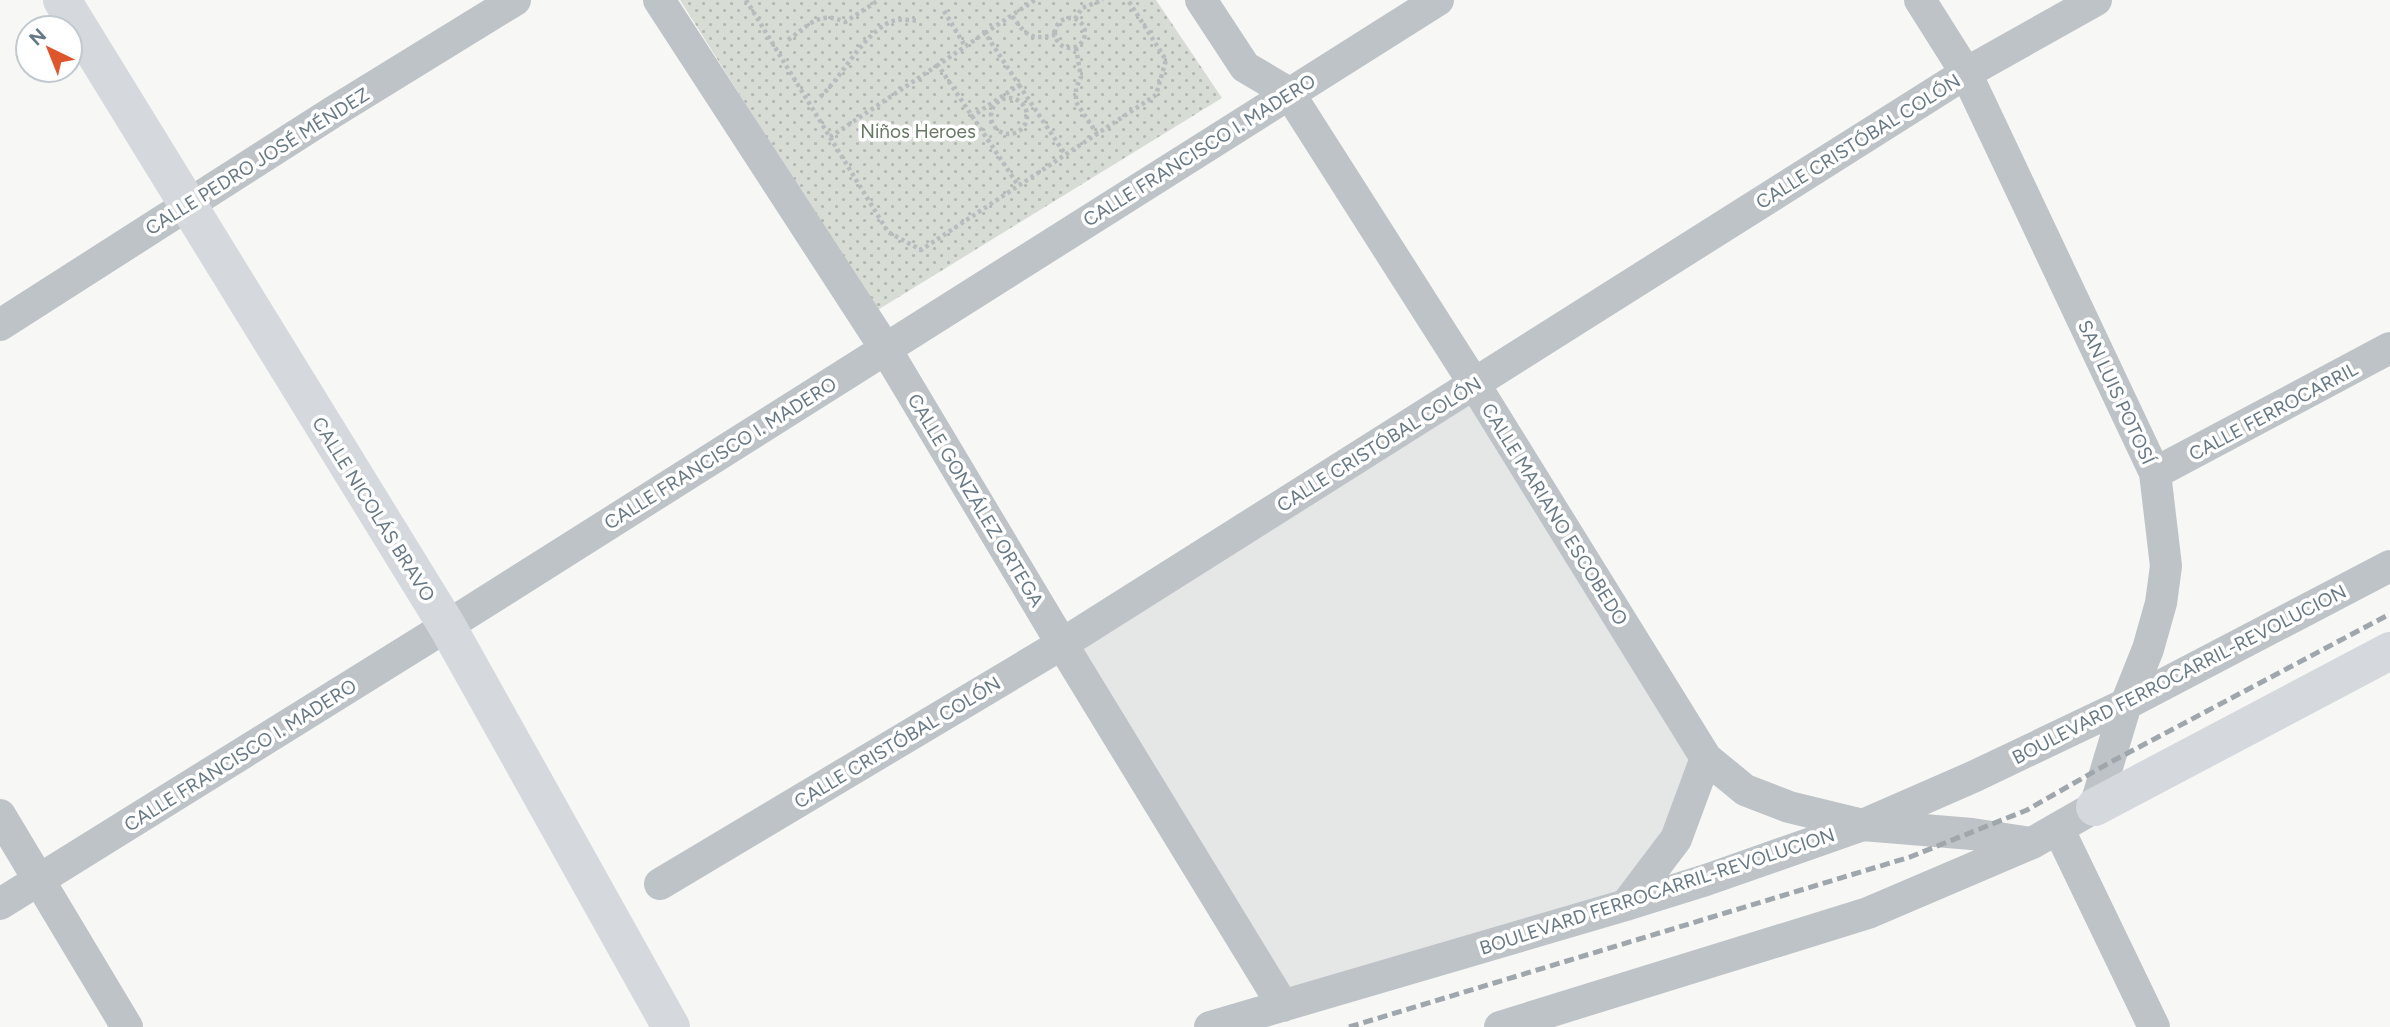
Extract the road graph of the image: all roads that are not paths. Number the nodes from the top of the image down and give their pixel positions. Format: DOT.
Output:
graph roads {
  1 [pos="62,0"];
  2 [pos="516,0"];
  3 [pos="659,0"];
  4 [pos="1201,0"];
  5 [pos="1438,0"];
  6 [pos="1920,0"];
  7 [pos="2096,0"];
  8 [pos="1966,73"];
  9 [pos="1289,93"];
  10 [pos="186,205"];
  11 [pos="0,325"];
  12 [pos="885,348"];
  13 [pos="2390,348"];
  14 [pos="1475,385"];
  15 [pos="2155,473"];
  16 [pos="2390,566"];
  17 [pos="447,626"];
  18 [pos="1062,644"];
  19 [pos="2390,651"];
  20 [pos="2126,704"];
  21 [pos="1706,758"];
  22 [pos="2095,807"];
  23 [pos="0,815"];
  24 [pos="1863,825"];
  25 [pos="2045,836"];
  26 [pos="40,879"];
  27 [pos="660,884"];
  28 [pos="0,904"];
  29 [pos="1626,905"];
  30 [pos="1283,1006"];
  31 [pos="127,1027"];
  32 [pos="671,1027"];
  33 [pos="1210,1027"];
  34 [pos="1500,1027"];
  35 [pos="2154,1027"];
  1 -- 10 [label="main road, CALLE NICOLÁS BRAVO"];
  2 -- 10 [label="street, CALLE PEDRO JOSÉ MÉNDEZ"];
  3 -- 12 [label="street, CALLE GONZÁLEZ ORTEGA"];
  4 -- 9 [label="street, CALLE MARIANO ESCOBEDO"];
  5 -- 9 [label="street, CALLE FRANCISCO I. MADERO"];
  6 -- 8 [label="street, SAN LUIS POTOSÍ"];
  7 -- 8 [label="street, CALLE CRISTÓBAL COLÓN"];
  8 -- 14 [label="street, CALLE CRISTÓBAL COLÓN"];
  8 -- 15 [label="street, SAN LUIS POTOSÍ"];
  9 -- 12 [label="street, CALLE FRANCISCO I. MADERO"];
  9 -- 14 [label="street, CALLE MARIANO ESCOBEDO"];
  10 -- 11 [label="street, CALLE PEDRO JOSÉ MÉNDEZ"];
  10 -- 17 [label="main road, CALLE NICOLÁS BRAVO"];
  12 -- 17 [label="street, CALLE FRANCISCO I. MADERO"];
  12 -- 18 [label="street, CALLE GONZÁLEZ ORTEGA"];
  13 -- 15 [label="street, CALLE FERROCARRIL"];
  14 -- 18 [label="street, CALLE CRISTÓBAL COLÓN"];
  14 -- 21 [label="street, CALLE MARIANO ESCOBEDO"];
  15 -- 20 [label="street, SAN LUIS POTOSÍ"];
  16 -- 20 [label="street, BOULEVARD FERROCARRIL-REVOLUCION"];
  17 -- 26 [label="street, CALLE FRANCISCO I. MADERO"];
  17 -- 32 [label="main road, CALLE NICOLÁS BRAVO"];
  18 -- 27 [label="street, CALLE CRISTÓBAL COLÓN"];
  18 -- 30 [label="street, CALLE GONZÁLEZ ORTEGA"];
  19 -- 22 [label="main road"];
  20 -- 22 [label="street, SAN LUIS POTOSÍ"];
  20 -- 24 [label="street, BOULEVARD FERROCARRIL-REVOLUCION"];
  21 -- 24 [label="street, CALLE MARIANO ESCOBEDO"];
  21 -- 29 [label="street"];
  22 -- 25 [label="street"];
  23 -- 26 [label="street"];
  24 -- 25 [label="street, CALLE MARIANO ESCOBEDO"];
  24 -- 29 [label="street, BOULEVARD FERROCARRIL-REVOLUCION"];
  25 -- 34 [label="street"];
  25 -- 35 [label="street"];
  26 -- 28 [label="street, CALLE FRANCISCO I. MADERO"];
  26 -- 31 [label="street"];
  29 -- 30 [label="street, BOULEVARD FERROCARRIL-REVOLUCION"];
  30 -- 33 [label="street, BOULEVARD FERROCARRIL-REVOLUCION"];
}
